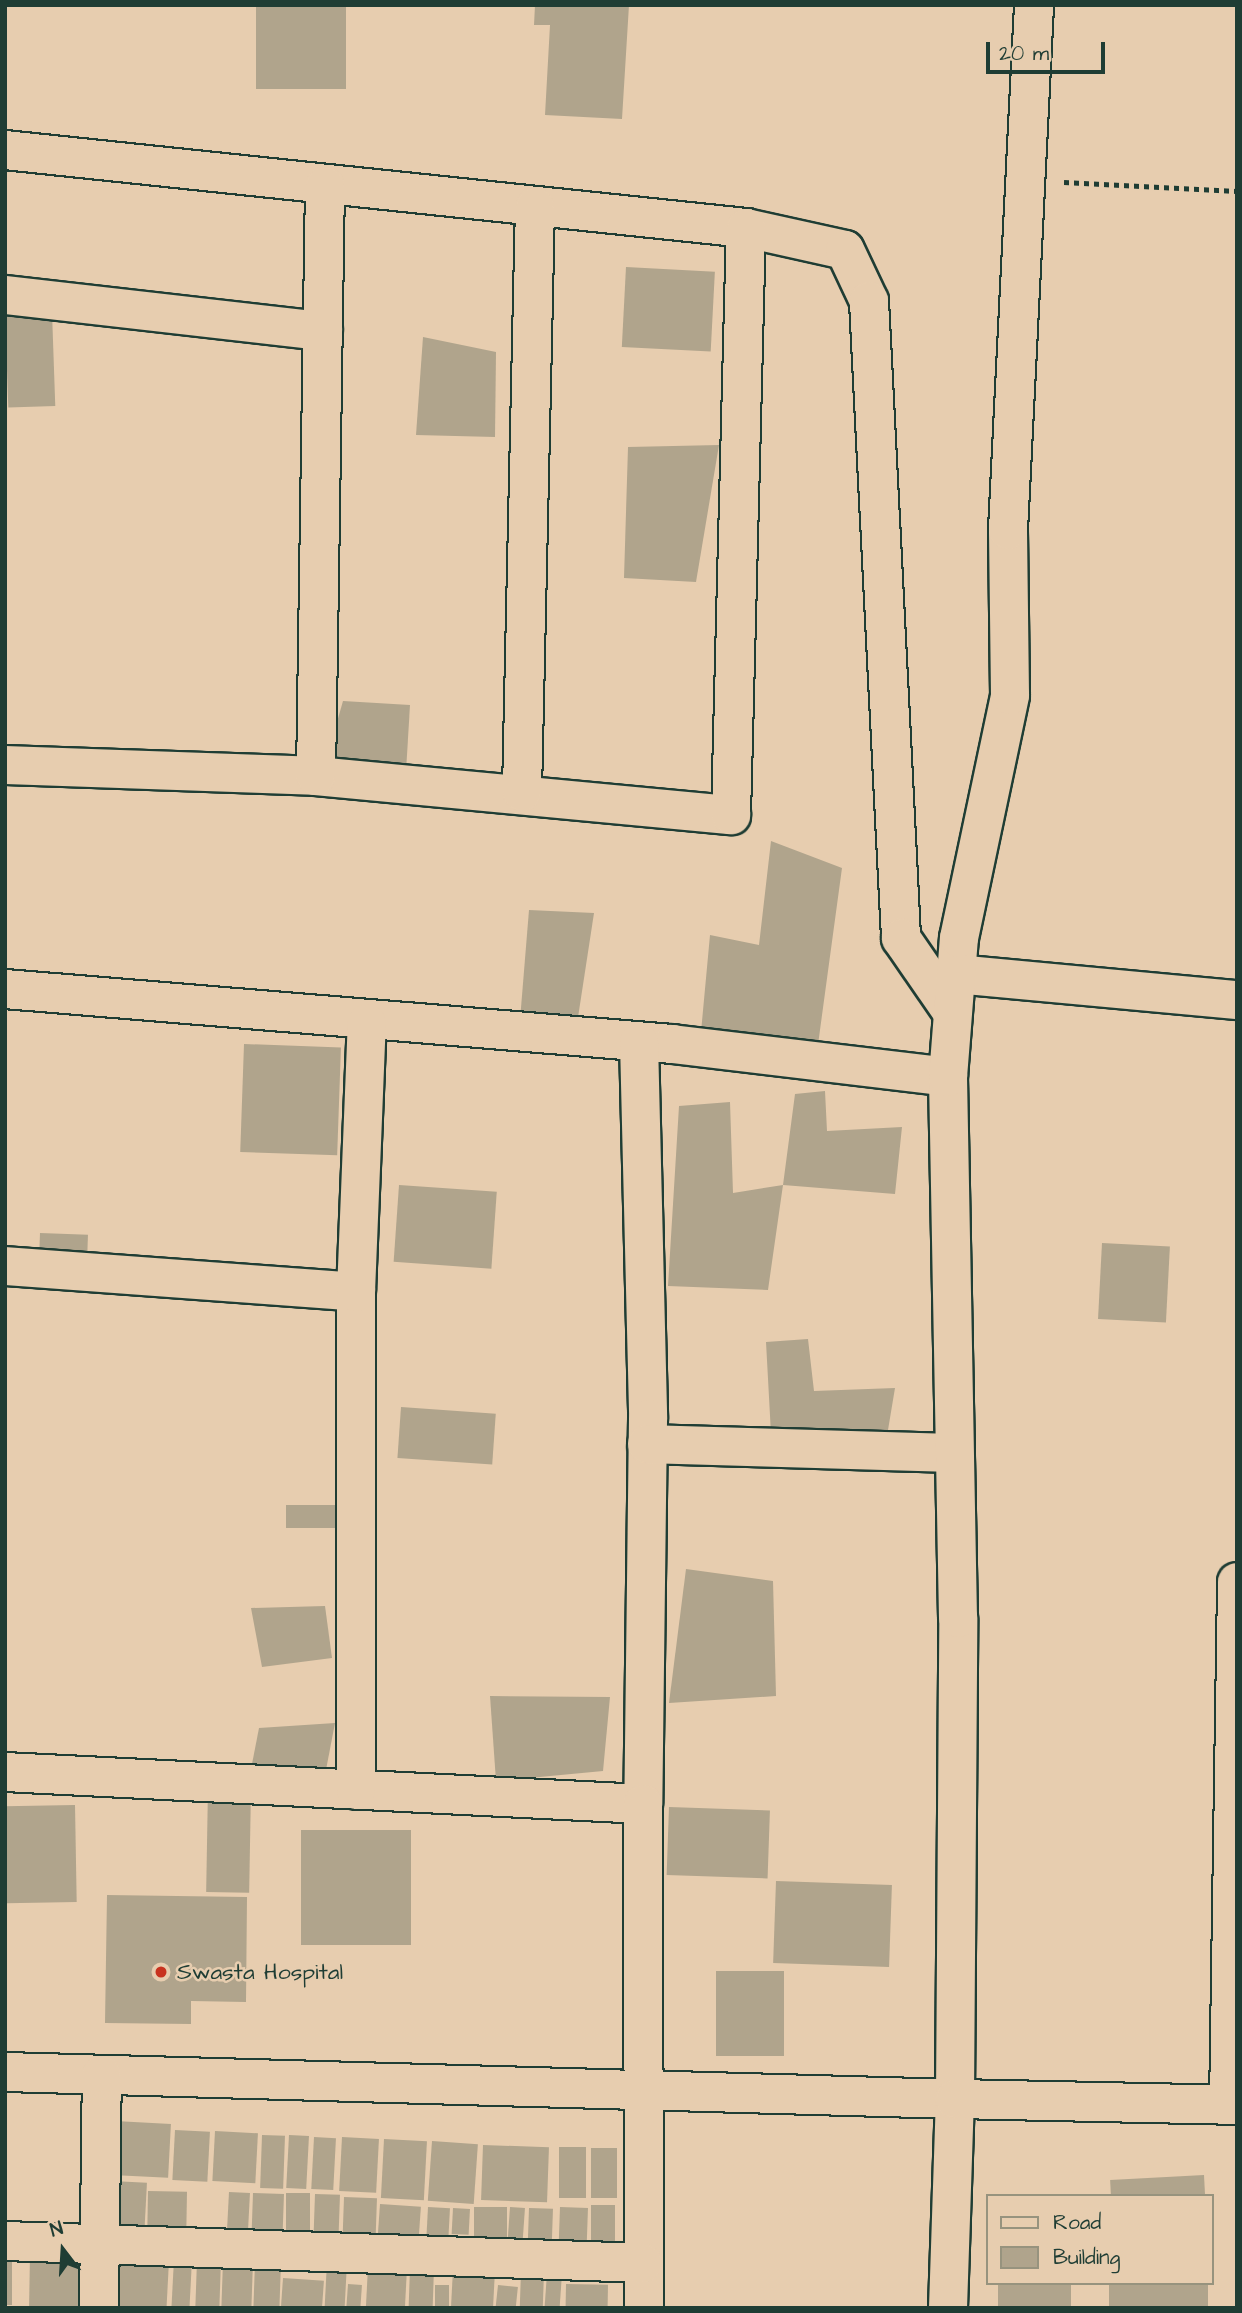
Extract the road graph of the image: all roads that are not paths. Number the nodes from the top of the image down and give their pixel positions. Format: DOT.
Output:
graph roads {
  1 [pos="1034,5"];
  2 [pos="5,150"];
  3 [pos="324,186"];
  4 [pos="535,207"];
  5 [pos="746,228"];
  6 [pos="5,295"];
  7 [pos="323,331"];
  8 [pos="5,765"];
  9 [pos="316,776"];
  10 [pos="522,792"];
  11 [pos="956,974"];
  12 [pos="5,989"];
  13 [pos="1237,1000"];
  14 [pos="952,1012"];
  15 [pos="367,1023"];
  16 [pos="639,1042"];
  17 [pos="948,1077"];
  18 [pos="5,1266"];
  19 [pos="356,1292"];
  20 [pos="647,1444"];
  21 [pos="951,1453"];
  22 [pos="1237,1582"];
  23 [pos="5,1772"];
  24 [pos="356,1790"];
  25 [pos="643,1804"];
  26 [pos="1235,1835"];
  27 [pos="5,2072"];
  28 [pos="102,2075"];
  29 [pos="643,2090"];
  30 [pos="955,2099"];
  31 [pos="1233,2105"];
  32 [pos="5,2241"];
  33 [pos="99,2245"];
  34 [pos="643,2263"];
  35 [pos="99,2308"];
  36 [pos="643,2308"];
  37 [pos="948,2308"];
  1 -- 11 [label="street"];
  2 -- 3 [label="street"];
  3 -- 4 [label="street"];
  3 -- 7 [label="street"];
  4 -- 5 [label="street"];
  4 -- 10 [label="street"];
  5 -- 10 [label="street"];
  5 -- 14 [label="street"];
  6 -- 7 [label="street"];
  7 -- 9 [label="street"];
  8 -- 9 [label="street"];
  9 -- 10 [label="street"];
  11 -- 13 [label="street"];
  11 -- 14 [label="street"];
  12 -- 15 [label="street"];
  14 -- 17 [label="street"];
  15 -- 16 [label="street"];
  15 -- 19 [label="street"];
  16 -- 17 [label="street"];
  16 -- 20 [label="street"];
  17 -- 21 [label="street"];
  18 -- 19 [label="street"];
  19 -- 24 [label="street"];
  20 -- 21 [label="street"];
  20 -- 25 [label="street"];
  21 -- 30 [label="street"];
  22 -- 26 [label="street"];
  23 -- 24 [label="street"];
  24 -- 25 [label="street"];
  25 -- 29 [label="street"];
  26 -- 31 [label="street"];
  27 -- 28 [label="street"];
  28 -- 29 [label="street"];
  28 -- 33 [label="street"];
  29 -- 30 [label="street"];
  29 -- 34 [label="street"];
  30 -- 31 [label="street"];
  30 -- 37 [label="street"];
  32 -- 33 [label="street"];
  33 -- 34 [label="street"];
  33 -- 35 [label="street"];
  34 -- 36 [label="street"];
}
